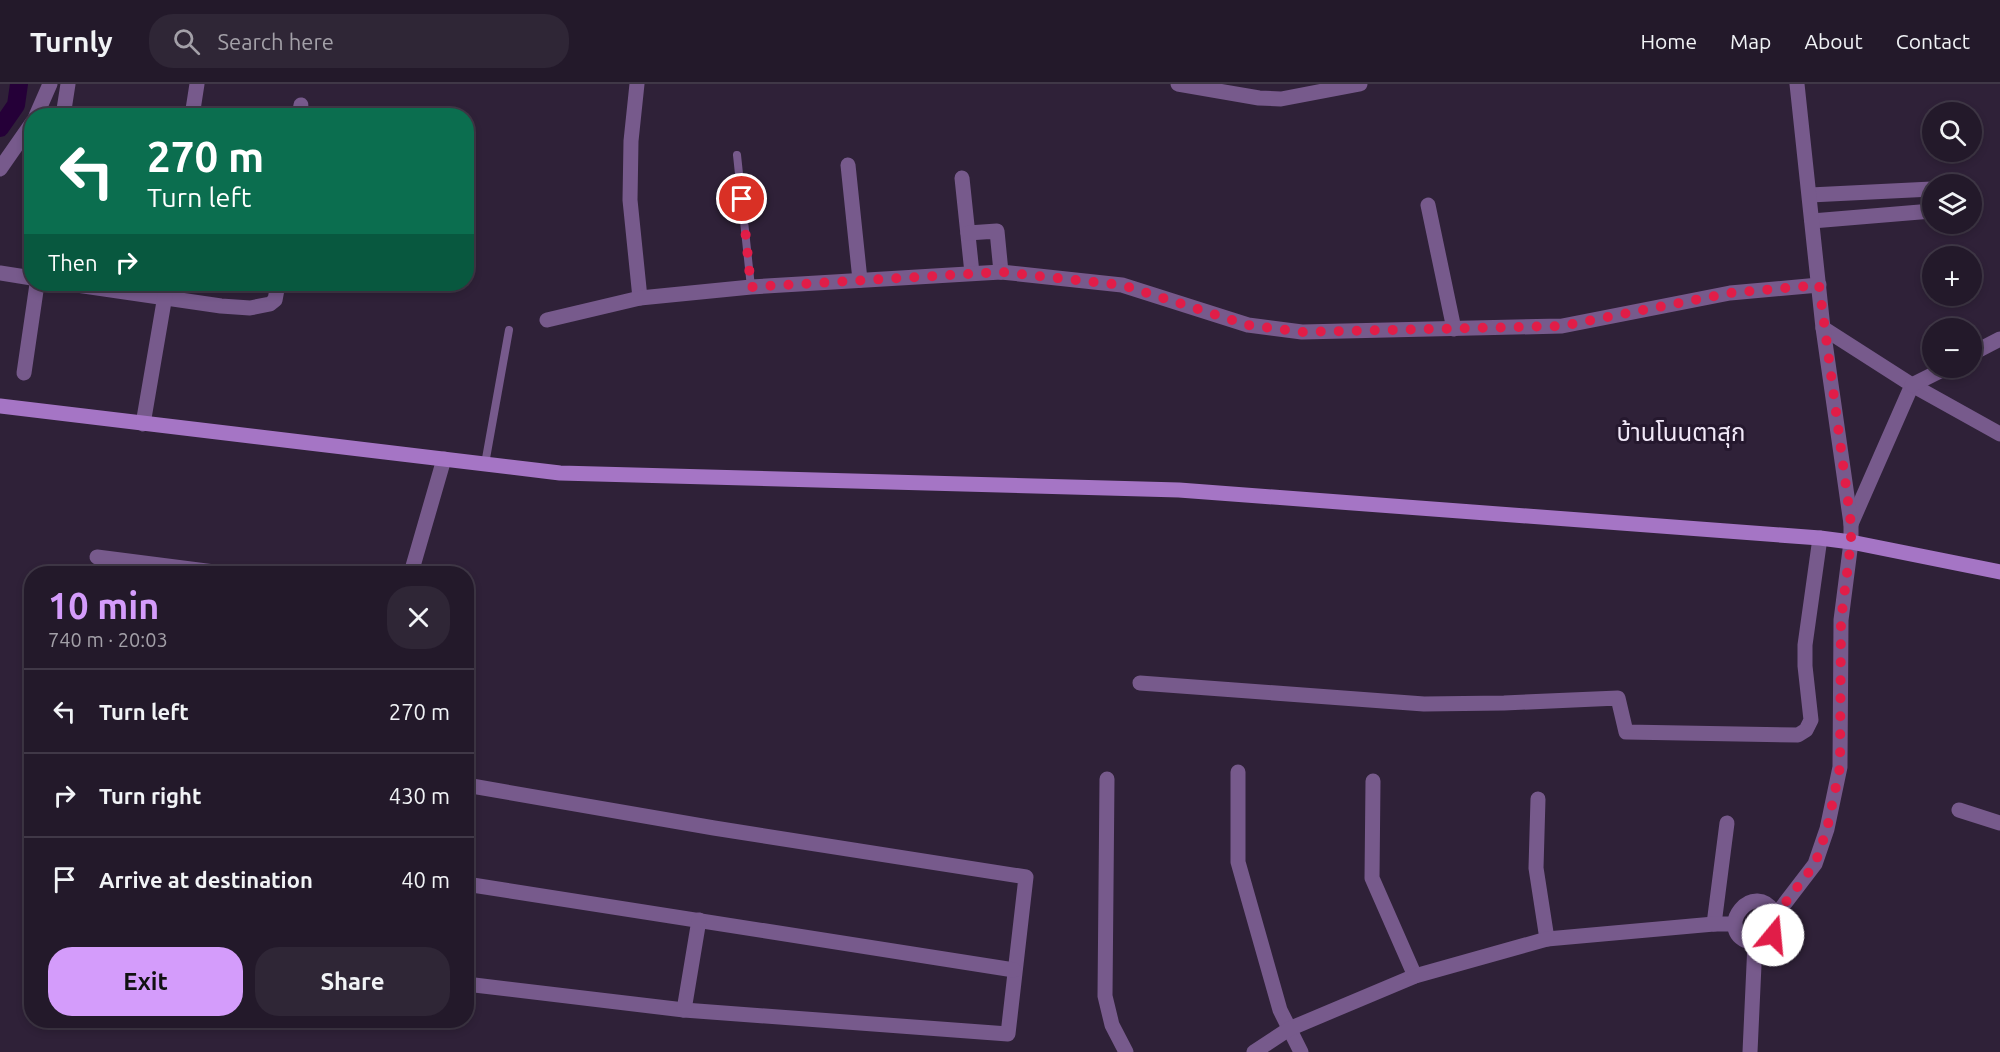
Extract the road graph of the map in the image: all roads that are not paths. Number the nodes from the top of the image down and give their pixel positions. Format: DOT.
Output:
graph roads {
  1 [pos="50,84"];
  2 [pos="68,84"];
  3 [pos="197,84"];
  4 [pos="637,84"];
  5 [pos="1178,84"];
  6 [pos="1360,84"];
  7 [pos="1797,84"];
  8 [pos="40,108"];
  9 [pos="64,108"];
  10 [pos="193,108"];
  11 [pos="24,134"];
  12 [pos="737,155"];
  13 [pos="848,165"];
  14 [pos="0,169"];
  15 [pos="962,178"];
  16 [pos="1922,189"];
  17 [pos="1810,195"];
  18 [pos="1428,205"];
  19 [pos="1922,212"];
  20 [pos="1812,221"];
  21 [pos="968,233"];
  22 [pos="1001,272"];
  23 [pos="0,273"];
  24 [pos="972,273"];
  25 [pos="24,277"];
  26 [pos="860,280"];
  27 [pos="1819,285"];
  28 [pos="751,287"];
  29 [pos="36,291"];
  30 [pos="166,291"];
  31 [pos="277,291"];
  32 [pos="640,298"];
  33 [pos="547,320"];
  34 [pos="1454,328"];
  35 [pos="1823,328"];
  36 [pos="509,330"];
  37 [pos="2000,339"];
  38 [pos="1982,348"];
  39 [pos="24,373"];
  40 [pos="1926,378"];
  41 [pos="1912,385"];
  42 [pos="0,406"];
  43 [pos="143,424"];
  44 [pos="2000,434"];
  45 [pos="444,459"];
  46 [pos="485,464"];
  47 [pos="1851,524"];
  48 [pos="1820,538"];
  49 [pos="1851,542"];
  50 [pos="97,557"];
  51 [pos="167,566"];
  52 [pos="413,566"];
  53 [pos="2000,572"];
  54 [pos="1140,683"];
  55 [pos="1238,772"];
  56 [pos="1107,779"];
  57 [pos="1373,781"];
  58 [pos="474,786"];
  59 [pos="1538,799"];
  60 [pos="1959,810"];
  61 [pos="1727,823"];
  62 [pos="2000,823"];
  63 [pos="474,885"];
  64 [pos="1776,915"];
  65 [pos="699,920"];
  66 [pos="1714,924"];
  67 [pos="1735,924"];
  68 [pos="1547,939"];
  69 [pos="1755,943"];
  70 [pos="1014,970"];
  71 [pos="1415,976"];
  72 [pos="474,985"];
  73 [pos="684,1010"];
  74 [pos="1289,1029"];
  75 [pos="1126,1052"];
  76 [pos="1254,1052"];
  77 [pos="1301,1052"];
  78 [pos="1750,1052"];
  1 -- 8 [label="street"];
  2 -- 9 [label="street"];
  3 -- 10 [label="street"];
  4 -- 32 [label="street"];
  5 -- 6 [label="street"];
  7 -- 17 [label="street"];
  11 -- 14 [label="street"];
  12 -- 28 [label="lane"];
  13 -- 26 [label="street"];
  15 -- 21 [label="street"];
  16 -- 17 [label="street"];
  17 -- 20 [label="street"];
  18 -- 34 [label="street"];
  19 -- 20 [label="street"];
  20 -- 27 [label="street"];
  21 -- 22 [label="street"];
  21 -- 24 [label="street"];
  22 -- 24 [label="street"];
  22 -- 34 [label="street"];
  23 -- 25 [label="street"];
  24 -- 26 [label="street"];
  26 -- 28 [label="street"];
  27 -- 34 [label="street"];
  27 -- 35 [label="street"];
  28 -- 32 [label="street"];
  29 -- 39 [label="street"];
  30 -- 31 [label="street"];
  30 -- 43 [label="street"];
  32 -- 33 [label="street"];
  35 -- 41 [label="street"];
  35 -- 47 [label="street"];
  36 -- 46 [label="lane"];
  37 -- 38 [label="street"];
  40 -- 41 [label="street"];
  41 -- 44 [label="street"];
  41 -- 47 [label="street"];
  42 -- 43 [label="street"];
  43 -- 45 [label="street"];
  45 -- 46 [label="street"];
  45 -- 52 [label="street"];
  46 -- 48 [label="street"];
  47 -- 49 [label="street"];
  48 -- 49 [label="street"];
  48 -- 54 [label="street"];
  49 -- 53 [label="street"];
  49 -- 64 [label="street"];
  50 -- 51 [label="street"];
  55 -- 74 [label="street"];
  56 -- 75 [label="street"];
  57 -- 71 [label="street"];
  58 -- 70 [label="street"];
  59 -- 68 [label="street"];
  60 -- 62 [label="street"];
  61 -- 66 [label="street"];
  63 -- 65 [label="street"];
  64 -- 67 [label="street"];
  64 -- 69 [label="street"];
  65 -- 70 [label="street"];
  65 -- 73 [label="street"];
  66 -- 67 [label="street"];
  66 -- 68 [label="street"];
  67 -- 69 [label="street"];
  68 -- 71 [label="street"];
  69 -- 78 [label="street"];
  70 -- 73 [label="street"];
  71 -- 74 [label="street"];
  72 -- 73 [label="street"];
  74 -- 76 [label="street"];
  74 -- 77 [label="street"];
}
